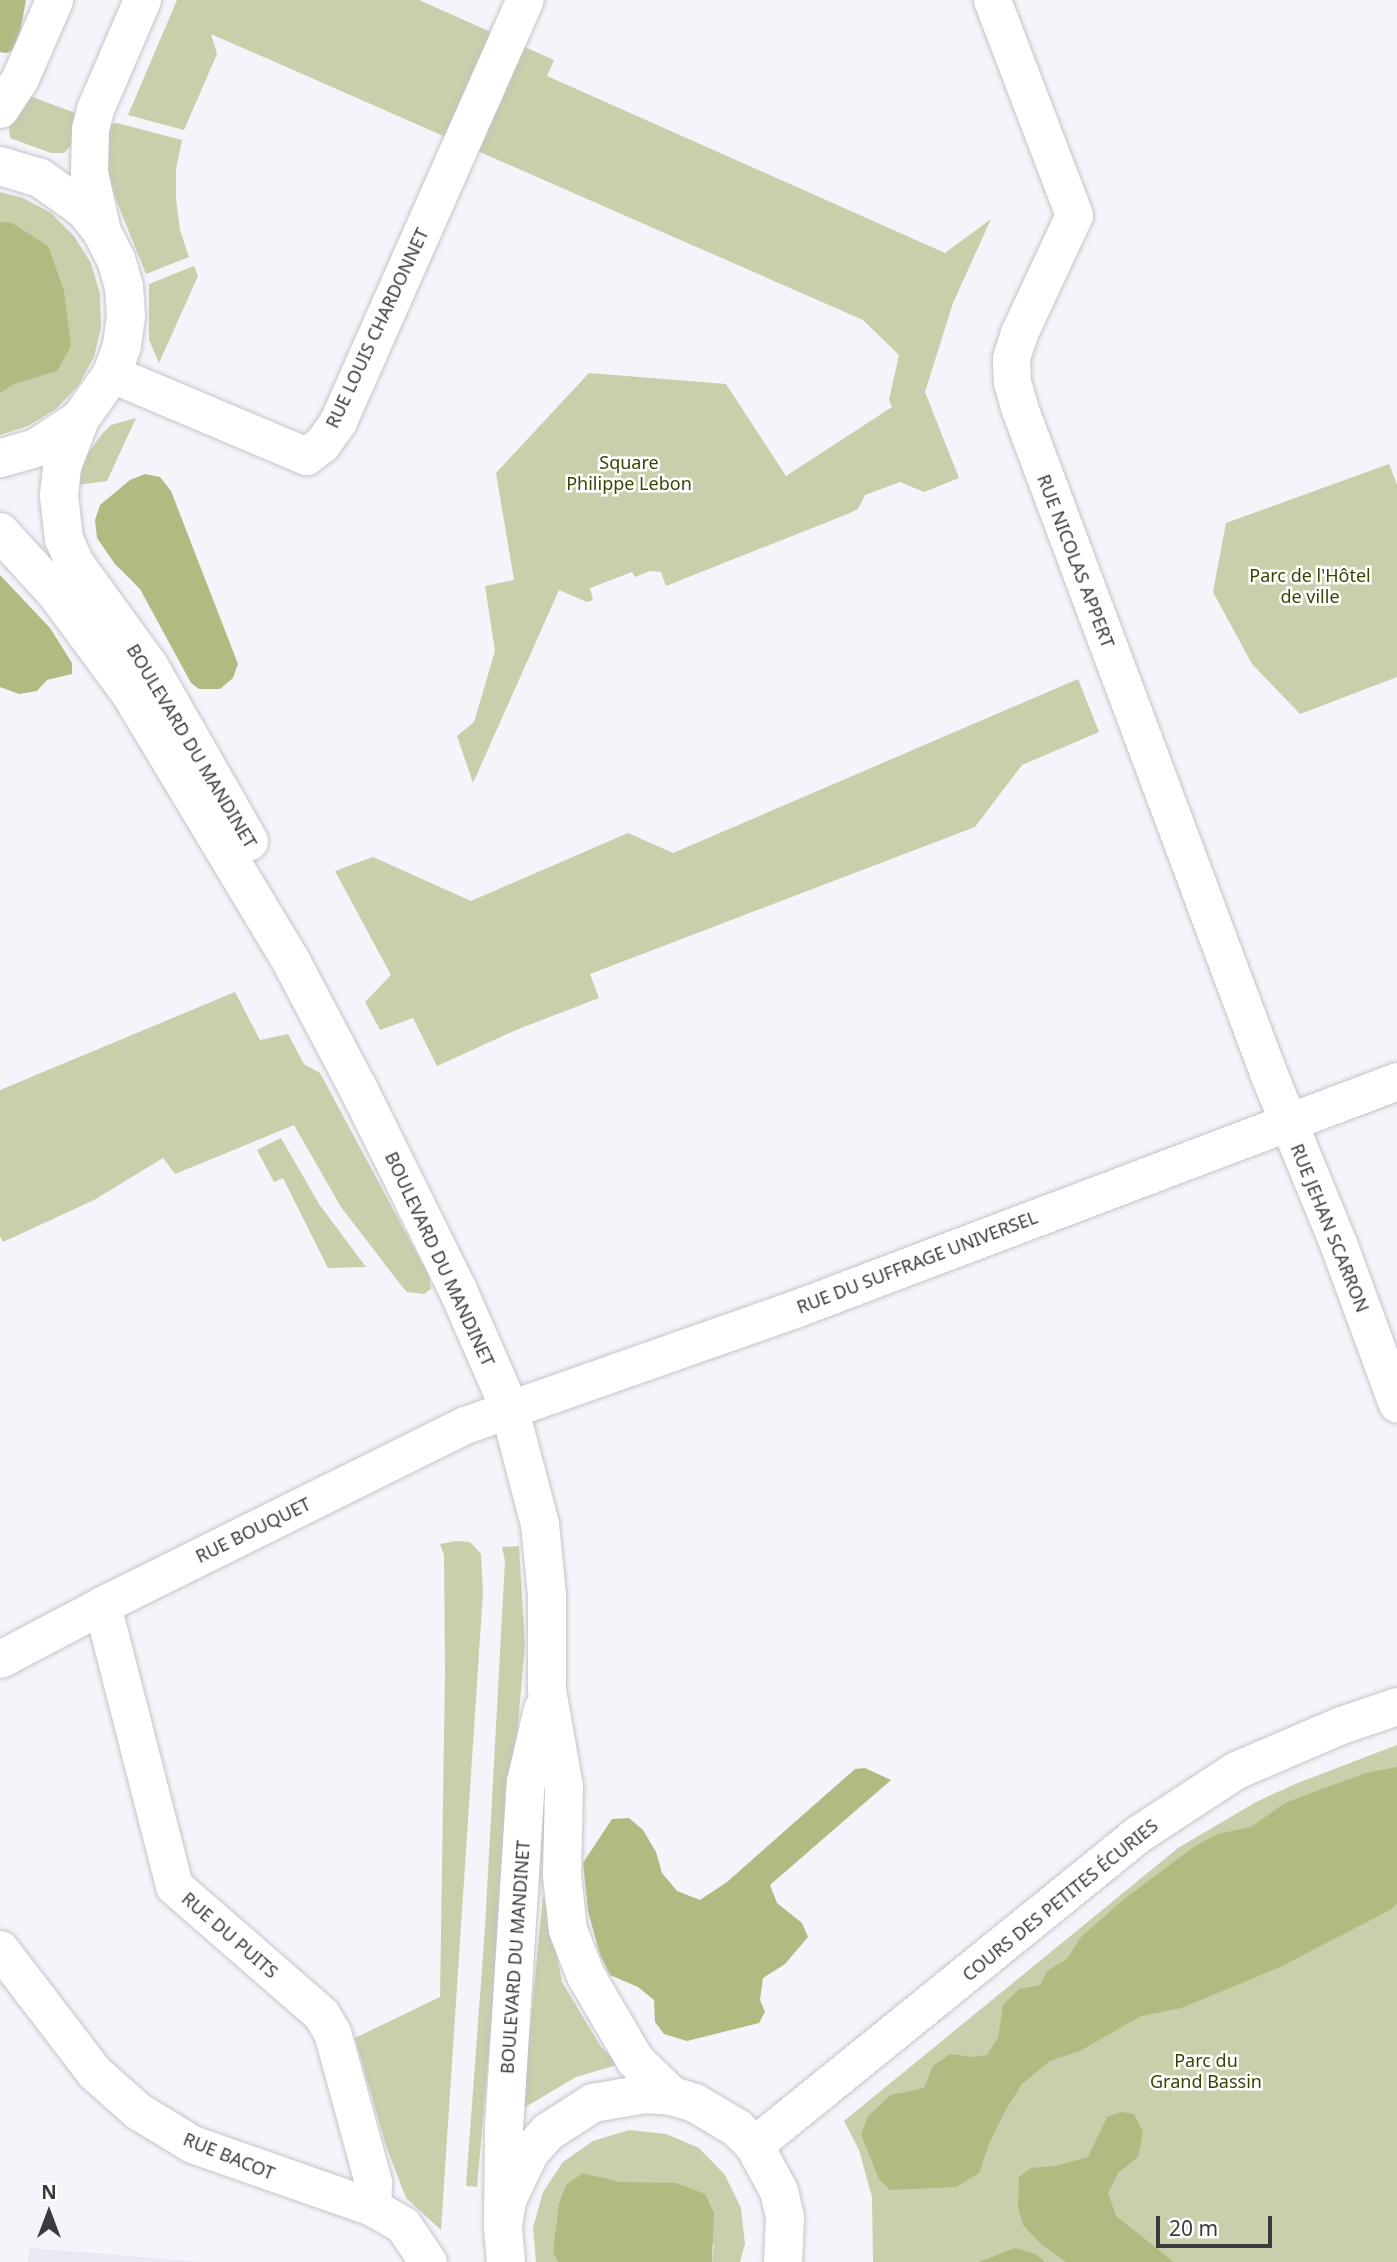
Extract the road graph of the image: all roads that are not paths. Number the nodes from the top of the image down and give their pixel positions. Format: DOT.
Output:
graph roads {
  1 [pos="54,0"];
  2 [pos="142,0"];
  3 [pos="525,0"];
  4 [pos="992,0"];
  5 [pos="0,109"];
  6 [pos="0,166"];
  7 [pos="102,232"];
  8 [pos="112,374"];
  9 [pos="80,419"];
  10 [pos="0,458"];
  11 [pos="0,532"];
  12 [pos="292,963"];
  13 [pos="1397,1082"];
  14 [pos="1288,1123"];
  15 [pos="1397,1404"];
  16 [pos="509,1407"];
  17 [pos="106,1603"];
  18 [pos="0,1659"];
  19 [pos="547,1690"];
  20 [pos="1397,1706"];
  21 [pos="0,1949"];
  22 [pos="672,2096"];
  23 [pos="754,2145"];
  24 [pos="372,2207"];
  25 [pos="504,2244"];
  26 [pos="428,2262"];
  27 [pos="783,2262"];
  1 -- 5 [label="street"];
  2 -- 7 [label="street"];
  3 -- 8 [label="street, RUE LOUIS CHARDONNET"];
  4 -- 14 [label="street, RUE NICOLAS APPERT"];
  6 -- 7 [label="street"];
  7 -- 8 [label="street"];
  8 -- 9 [label="street"];
  9 -- 10 [label="street"];
  9 -- 12 [label="street, BOULEVARD DU MANDINET"];
  11 -- 12 [label="street, BOULEVARD DU MANDINET"];
  12 -- 16 [label="street, BOULEVARD DU MANDINET"];
  13 -- 14 [label="street, RUE JEHAN SCARRON"];
  14 -- 15 [label="street, RUE JEHAN SCARRON"];
  14 -- 16 [label="street, RUE DU SUFFRAGE UNIVERSEL"];
  16 -- 17 [label="street, RUE BOUQUET"];
  16 -- 19 [label="street, BOULEVARD DU MANDINET"];
  17 -- 18 [label="street, RUE BOUQUET"];
  17 -- 24 [label="street, RUE DU PUITS"];
  19 -- 22 [label="street, BOULEVARD DU MANDINET"];
  19 -- 25 [label="street, BOULEVARD DU MANDINET"];
  20 -- 23 [label="street, COURS DES PETITES ÉCURIES"];
  21 -- 24 [label="street, RUE BACOT"];
  22 -- 23 [label="street"];
  22 -- 25 [label="street"];
  23 -- 27 [label="street"];
  24 -- 26 [label="street, RUE BACOT"];
}
